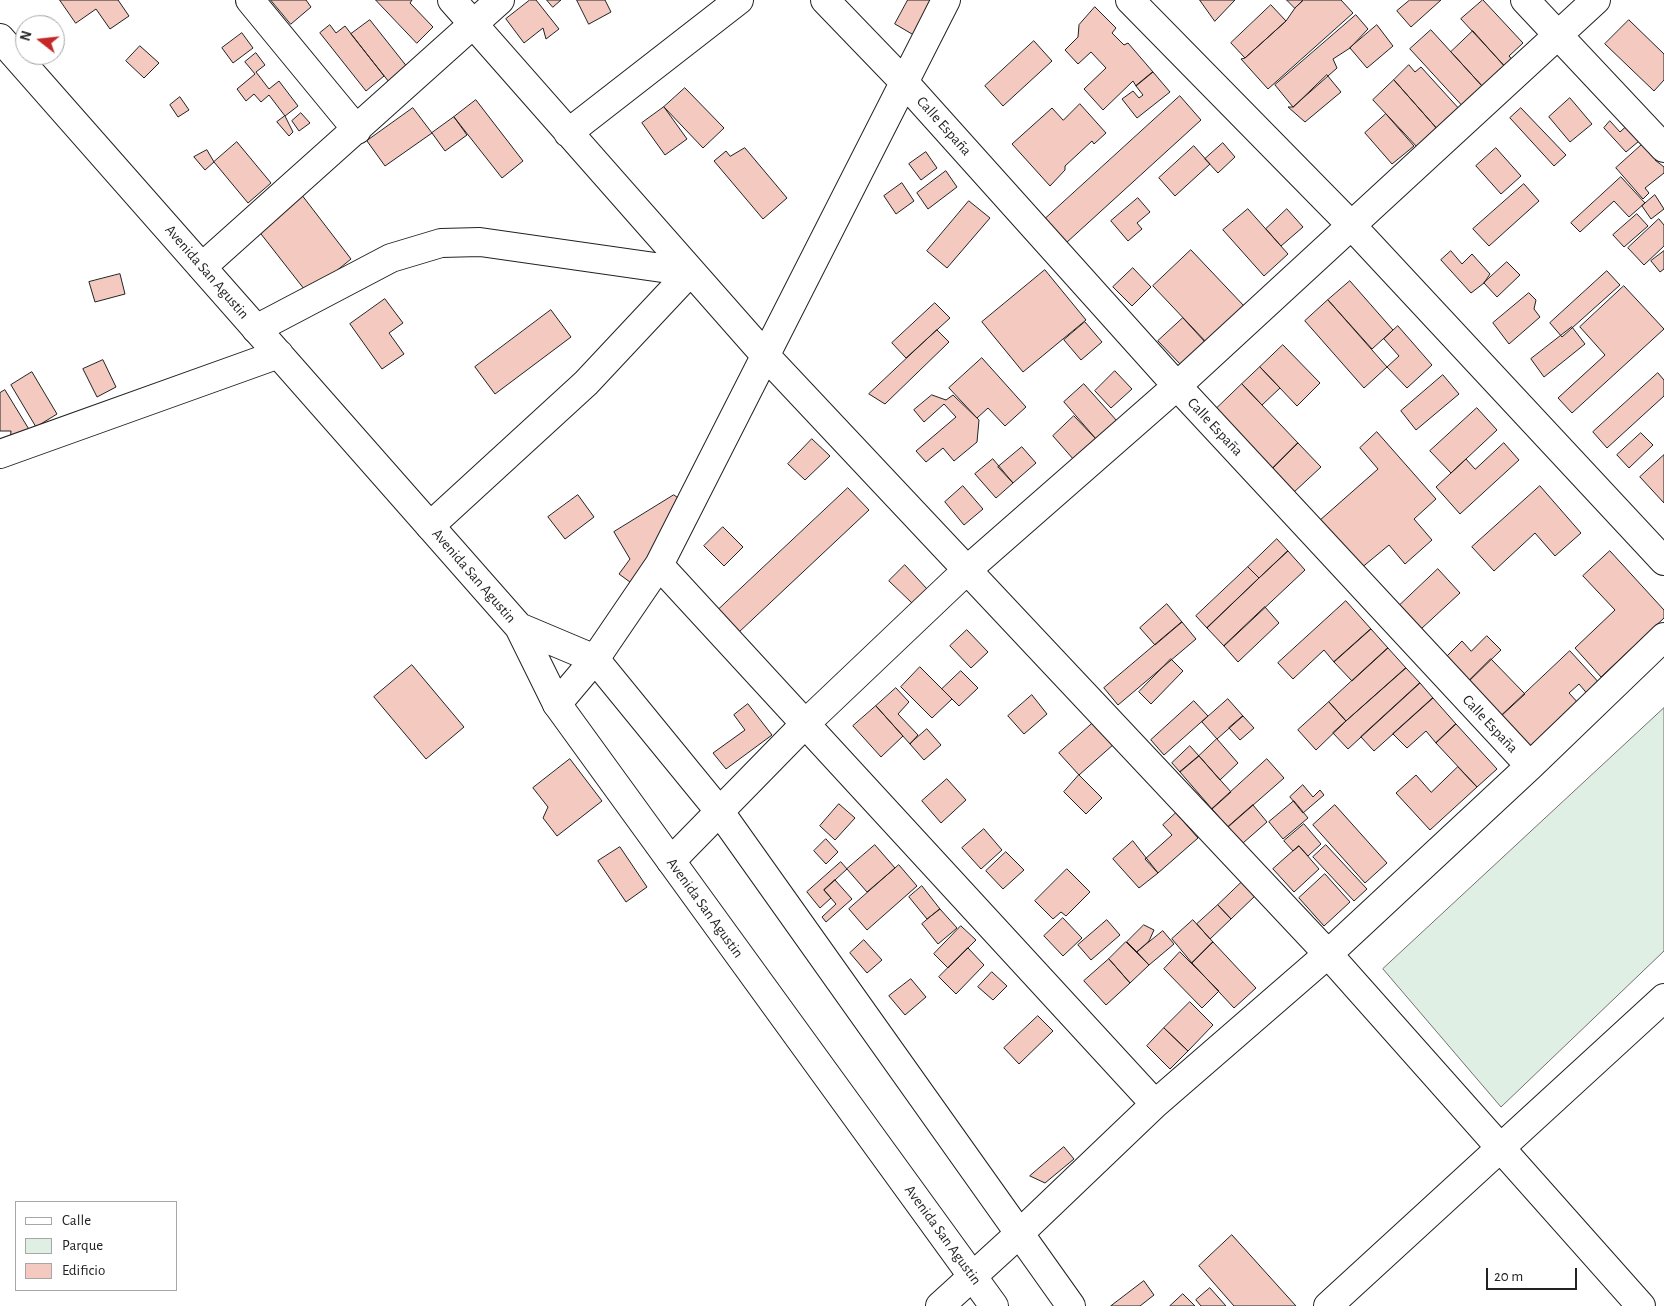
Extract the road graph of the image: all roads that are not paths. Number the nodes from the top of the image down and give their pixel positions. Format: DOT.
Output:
graph roads {
  1 [pos="250,0"];
  2 [pos="452,0"];
  3 [pos="500,0"];
  4 [pos="739,0"];
  5 [pos="825,0"];
  6 [pos="946,0"];
  7 [pos="1130,0"];
  8 [pos="1525,0"];
  9 [pos="1596,0"];
  10 [pos="474,26"];
  11 [pos="1558,35"];
  12 [pos="0,38"];
  13 [pos="905,83"];
  14 [pos="356,130"];
  15 [pos="568,133"];
  16 [pos="1664,148"];
  17 [pos="1351,226"];
  18 [pos="202,267"];
  19 [pos="690,272"];
  20 [pos="256,329"];
  21 [pos="279,354"];
  22 [pos="764,354"];
  23 [pos="1177,386"];
  24 [pos="0,454"];
  25 [pos="430,526"];
  26 [pos="1664,561"];
  27 [pos="659,565"];
  28 [pos="967,570"];
  29 [pos="519,627"];
  30 [pos="1664,637"];
  31 [pos="595,659"];
  32 [pos="557,704"];
  33 [pos="806,723"];
  34 [pos="1530,766"];
  35 [pos="720,812"];
  36 [pos="671,861"];
  37 [pos="1328,954"];
  38 [pos="1664,998"];
  39 [pos="1155,1104"];
  40 [pos="1500,1150"];
  41 [pos="1020,1233"];
  42 [pos="973,1276"];
  43 [pos="1334,1304"];
  44 [pos="940,1306"];
  45 [pos="994,1306"];
  46 [pos="1071,1306"];
  47 [pos="1641,1306"];
  1 -- 14 [label="street"];
  2 -- 10 [label="street"];
  3 -- 10 [label="street"];
  4 -- 15 [label="street"];
  5 -- 13 [label="street, Calle España"];
  6 -- 13 [label="street"];
  7 -- 17 [label="street"];
  8 -- 11 [label="street"];
  9 -- 11 [label="street"];
  10 -- 14 [label="street"];
  10 -- 15 [label="street"];
  11 -- 16 [label="street"];
  11 -- 17 [label="street"];
  12 -- 18 [label="street, Avenida San Agustin"];
  13 -- 22 [label="street"];
  13 -- 23 [label="street, Calle España"];
  14 -- 18 [label="street"];
  15 -- 19 [label="street"];
  17 -- 23 [label="street"];
  17 -- 26 [label="street"];
  18 -- 20 [label="street, Avenida San Agustin"];
  19 -- 20 [label="street"];
  19 -- 22 [label="street"];
  19 -- 25 [label="street"];
  20 -- 21 [label="street, Avenida San Agustin"];
  21 -- 24 [label="street"];
  21 -- 25 [label="street, Avenida San Agustin"];
  22 -- 27 [label="street"];
  22 -- 28 [label="street"];
  23 -- 28 [label="street"];
  23 -- 34 [label="street, Calle España"];
  25 -- 29 [label="street, Avenida San Agustin"];
  27 -- 31 [label="street"];
  27 -- 33 [label="street"];
  28 -- 33 [label="street"];
  28 -- 37 [label="street"];
  29 -- 31 [label="street"];
  29 -- 32 [label="street, Avenida San Agustin"];
  30 -- 34 [label="street"];
  31 -- 32 [label="street"];
  31 -- 35 [label="street"];
  32 -- 36 [label="street, Avenida San Agustin"];
  33 -- 35 [label="street"];
  33 -- 39 [label="street"];
  34 -- 37 [label="street"];
  35 -- 36 [label="street"];
  35 -- 41 [label="street"];
  36 -- 42 [label="street, Avenida San Agustin"];
  37 -- 39 [label="street"];
  37 -- 40 [label="street"];
  38 -- 40 [label="street"];
  39 -- 41 [label="street"];
  40 -- 43 [label="street"];
  40 -- 47 [label="street"];
  41 -- 42 [label="street"];
  41 -- 46 [label="street"];
  42 -- 44 [label="street"];
  42 -- 45 [label="street, Avenida San Agustin"];
}
